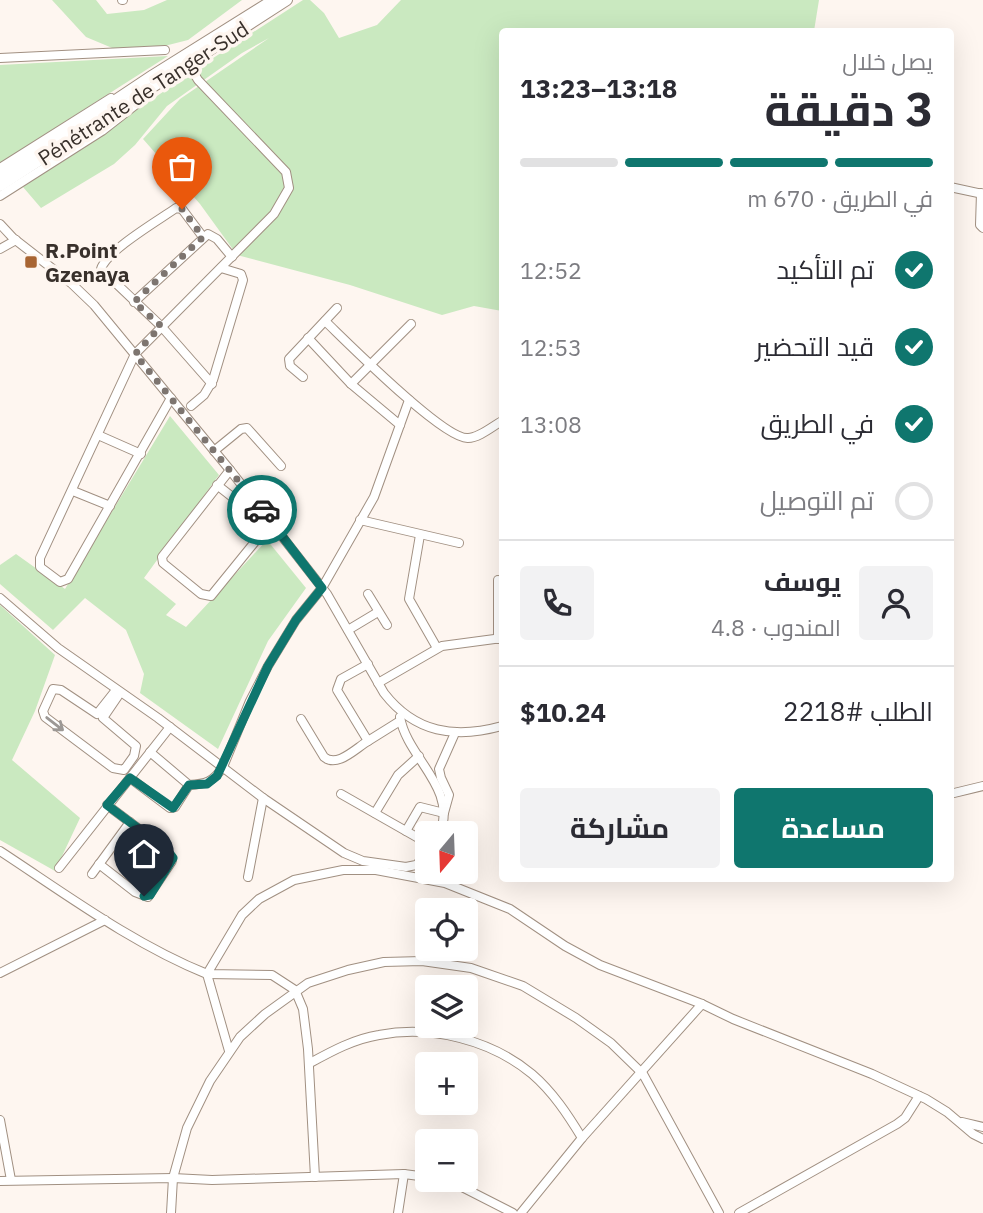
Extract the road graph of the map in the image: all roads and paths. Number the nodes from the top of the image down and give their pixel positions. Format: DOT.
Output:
graph roads {
  1 [pos="281,1"];
  2 [pos="165,50"];
  3 [pos="0,58"];
  4 [pos="189,65"];
  5 [pos="156,80"];
  6 [pos="0,168"];
  7 [pos="0,177"];
  8 [pos="0,186"];
  9 [pos="954,188"];
  10 [pos="982,193"];
  11 [pos="0,196"];
  12 [pos="0,224"];
  13 [pos="983,228"];
  14 [pos="0,232"];
  15 [pos="203,237"];
  16 [pos="15,239"];
  17 [pos="0,249"];
  18 [pos="232,257"];
  19 [pos="221,268"];
  20 [pos="134,302"];
  21 [pos="337,308"];
  22 [pos="325,321"];
  23 [pos="411,324"];
  24 [pos="161,326"];
  25 [pos="308,338"];
  26 [pos="135,354"];
  27 [pos="370,364"];
  28 [pos="303,377"];
  29 [pos="212,384"];
  30 [pos="351,384"];
  31 [pos="171,398"];
  32 [pos="409,400"];
  33 [pos="191,406"];
  34 [pos="499,423"];
  35 [pos="400,425"];
  36 [pos="98,435"];
  37 [pos="214,451"];
  38 [pos="141,454"];
  39 [pos="281,466"];
  40 [pos="230,470"];
  41 [pos="217,485"];
  42 [pos="73,491"];
  43 [pos="255,502"];
  44 [pos="110,506"];
  45 [pos="360,520"];
  46 [pos="271,522"];
  47 [pos="420,535"];
  48 [pos="459,542"];
  49 [pos="498,580"];
  50 [pos="322,588"];
  51 [pos="368,594"];
  52 [pos="0,598"];
  53 [pos="499,609"];
  54 [pos="379,612"];
  55 [pos="387,625"];
  56 [pos="348,631"];
  57 [pos="499,638"];
  58 [pos="437,649"];
  59 [pos="368,664"];
  60 [pos="378,683"];
  61 [pos="118,691"];
  62 [pos="399,711"];
  63 [pos="301,719"];
  64 [pos="400,721"];
  65 [pos="170,727"];
  66 [pos="499,727"];
  67 [pos="455,733"];
  68 [pos="368,741"];
  69 [pos="150,752"];
  70 [pos="419,756"];
  71 [pos="223,767"];
  72 [pos="130,778"];
  73 [pos="189,785"];
  74 [pos="983,786"];
  75 [pos="954,793"];
  76 [pos="341,794"];
  77 [pos="263,798"];
  78 [pos="107,805"];
  79 [pos="374,813"];
  80 [pos="444,813"];
  81 [pos="442,821"];
  82 [pos="130,822"];
  83 [pos="406,831"];
  84 [pos="415,836"];
  85 [pos="0,851"];
  86 [pos="99,863"];
  87 [pos="415,864"];
  88 [pos="59,868"];
  89 [pos="92,874"];
  90 [pos="248,877"];
  91 [pos="105,920"];
  92 [pos="0,973"];
  93 [pos="207,974"];
  94 [pos="295,990"];
  95 [pos="702,1004"];
  96 [pos="229,1051"];
  97 [pos="310,1063"];
  98 [pos="643,1074"];
  99 [pos="919,1097"];
  100 [pos="0,1121"];
  101 [pos="962,1122"];
  102 [pos="983,1127"];
  103 [pos="582,1138"];
  104 [pos="983,1139"];
  105 [pos="404,1174"];
  106 [pos="415,1175"];
  107 [pos="315,1177"];
  108 [pos="173,1178"];
  109 [pos="10,1180"];
  110 [pos="0,1181"];
  111 [pos="472,1192"];
  112 [pos="171,1213"];
  113 [pos="398,1213"];
  114 [pos="513,1213"];
  115 [pos="521,1213"];
  116 [pos="719,1213"];
  117 [pos="739,1213"];
  1 -- 4 [label="highway, Pénétrante de Tanger-Sud"];
  1 -- 5 [label="highway, Pénétrante de Tanger-Sud"];
  2 -- 3 [label="street"];
  4 -- 5 [label="highway, Pénétrante de Tanger-Sud"];
  4 -- 18 [label="street"];
  5 -- 6 [label="street"];
  5 -- 7 [label="highway, Pénétrante de Tanger-Sud"];
  5 -- 8 [label="highway, Pénétrante de Tanger-Sud"];
  5 -- 11 [label="street"];
  9 -- 10 [label="street"];
  10 -- 13 [label="street"];
  12 -- 16 [label="street"];
  14 -- 16 [label="street"];
  15 -- 18 [label="street"];
  15 -- 20 [label="street"];
  15 -- 20 [label="street"];
  16 -- 17 [label="street"];
  16 -- 26 [label="street"];
  18 -- 19 [label="street"];
  19 -- 24 [label="street"];
  19 -- 29 [label="street"];
  20 -- 24 [label="street"];
  21 -- 22 [label="street"];
  22 -- 25 [label="street"];
  22 -- 27 [label="street"];
  23 -- 27 [label="street"];
  24 -- 26 [label="street"];
  24 -- 29 [label="street"];
  25 -- 28 [label="street"];
  25 -- 30 [label="street"];
  26 -- 31 [label="street"];
  26 -- 36 [label="street"];
  27 -- 30 [label="street"];
  27 -- 32 [label="street"];
  29 -- 33 [label="street"];
  30 -- 35 [label="street"];
  31 -- 37 [label="street"];
  31 -- 38 [label="street"];
  32 -- 34 [label="street"];
  32 -- 35 [label="street"];
  35 -- 45 [label="street"];
  36 -- 38 [label="street"];
  36 -- 42 [label="street"];
  37 -- 39 [label="street"];
  37 -- 40 [label="street"];
  38 -- 44 [label="street"];
  40 -- 41 [label="street"];
  40 -- 43 [label="street"];
  41 -- 43 [label="street"];
  41 -- 46 [label="street"];
  42 -- 44 [label="street"];
  42 -- 44 [label="street"];
  43 -- 46 [label="street"];
  45 -- 47 [label="street"];
  45 -- 50 [label="street"];
  46 -- 50 [label="street"];
  47 -- 48 [label="street"];
  47 -- 58 [label="street"];
  49 -- 53 [label="street"];
  50 -- 56 [label="street"];
  50 -- 71 [label="street"];
  51 -- 54 [label="street"];
  52 -- 61 [label="street"];
  54 -- 55 [label="street"];
  54 -- 56 [label="street"];
  56 -- 59 [label="street"];
  57 -- 58 [label="street"];
  58 -- 60 [label="street"];
  59 -- 60 [label="street"];
  59 -- 68 [label="street"];
  60 -- 62 [label="street"];
  61 -- 61 [label="street, one-way"];
  61 -- 65 [label="street"];
  62 -- 64 [label="street"];
  62 -- 67 [label="street"];
  63 -- 68 [label="street"];
  64 -- 68 [label="street"];
  64 -- 70 [label="street"];
  65 -- 69 [label="street"];
  65 -- 71 [label="street"];
  66 -- 67 [label="street"];
  67 -- 80 [label="street"];
  69 -- 72 [label="street"];
  69 -- 73 [label="street"];
  70 -- 79 [label="street"];
  70 -- 80 [label="street"];
  71 -- 73 [label="street"];
  71 -- 77 [label="street"];
  72 -- 73 [label="street"];
  72 -- 78 [label="street"];
  74 -- 75 [label="street"];
  76 -- 79 [label="street"];
  77 -- 87 [label="street"];
  77 -- 90 [label="street"];
  78 -- 82 [label="street"];
  78 -- 88 [label="street"];
  79 -- 83 [label="street"];
  80 -- 81 [label="street"];
  80 -- 83 [label="street"];
  82 -- 86 [label="street"];
  82 -- 86 [label="street"];
  83 -- 84 [label="street"];
  85 -- 91 [label="street"];
  86 -- 89 [label="street"];
  91 -- 92 [label="street"];
  91 -- 93 [label="street"];
  93 -- 94 [label="street"];
  93 -- 95 [label="street"];
  93 -- 96 [label="street"];
  94 -- 96 [label="street"];
  94 -- 97 [label="street"];
  94 -- 98 [label="street"];
  95 -- 98 [label="street"];
  95 -- 99 [label="street"];
  96 -- 108 [label="street"];
  97 -- 103 [label="street"];
  97 -- 107 [label="street"];
  98 -- 103 [label="street"];
  98 -- 116 [label="street"];
  99 -- 101 [label="street"];
  99 -- 117 [label="street"];
  100 -- 109 [label="street"];
  101 -- 102 [label="street"];
  101 -- 104 [label="street"];
  103 -- 115 [label="street"];
  105 -- 106 [label="street"];
  105 -- 107 [label="street"];
  105 -- 113 [label="street"];
  107 -- 108 [label="street"];
  108 -- 109 [label="street"];
  108 -- 112 [label="street"];
  109 -- 110 [label="street"];
  111 -- 114 [label="street"];
}
